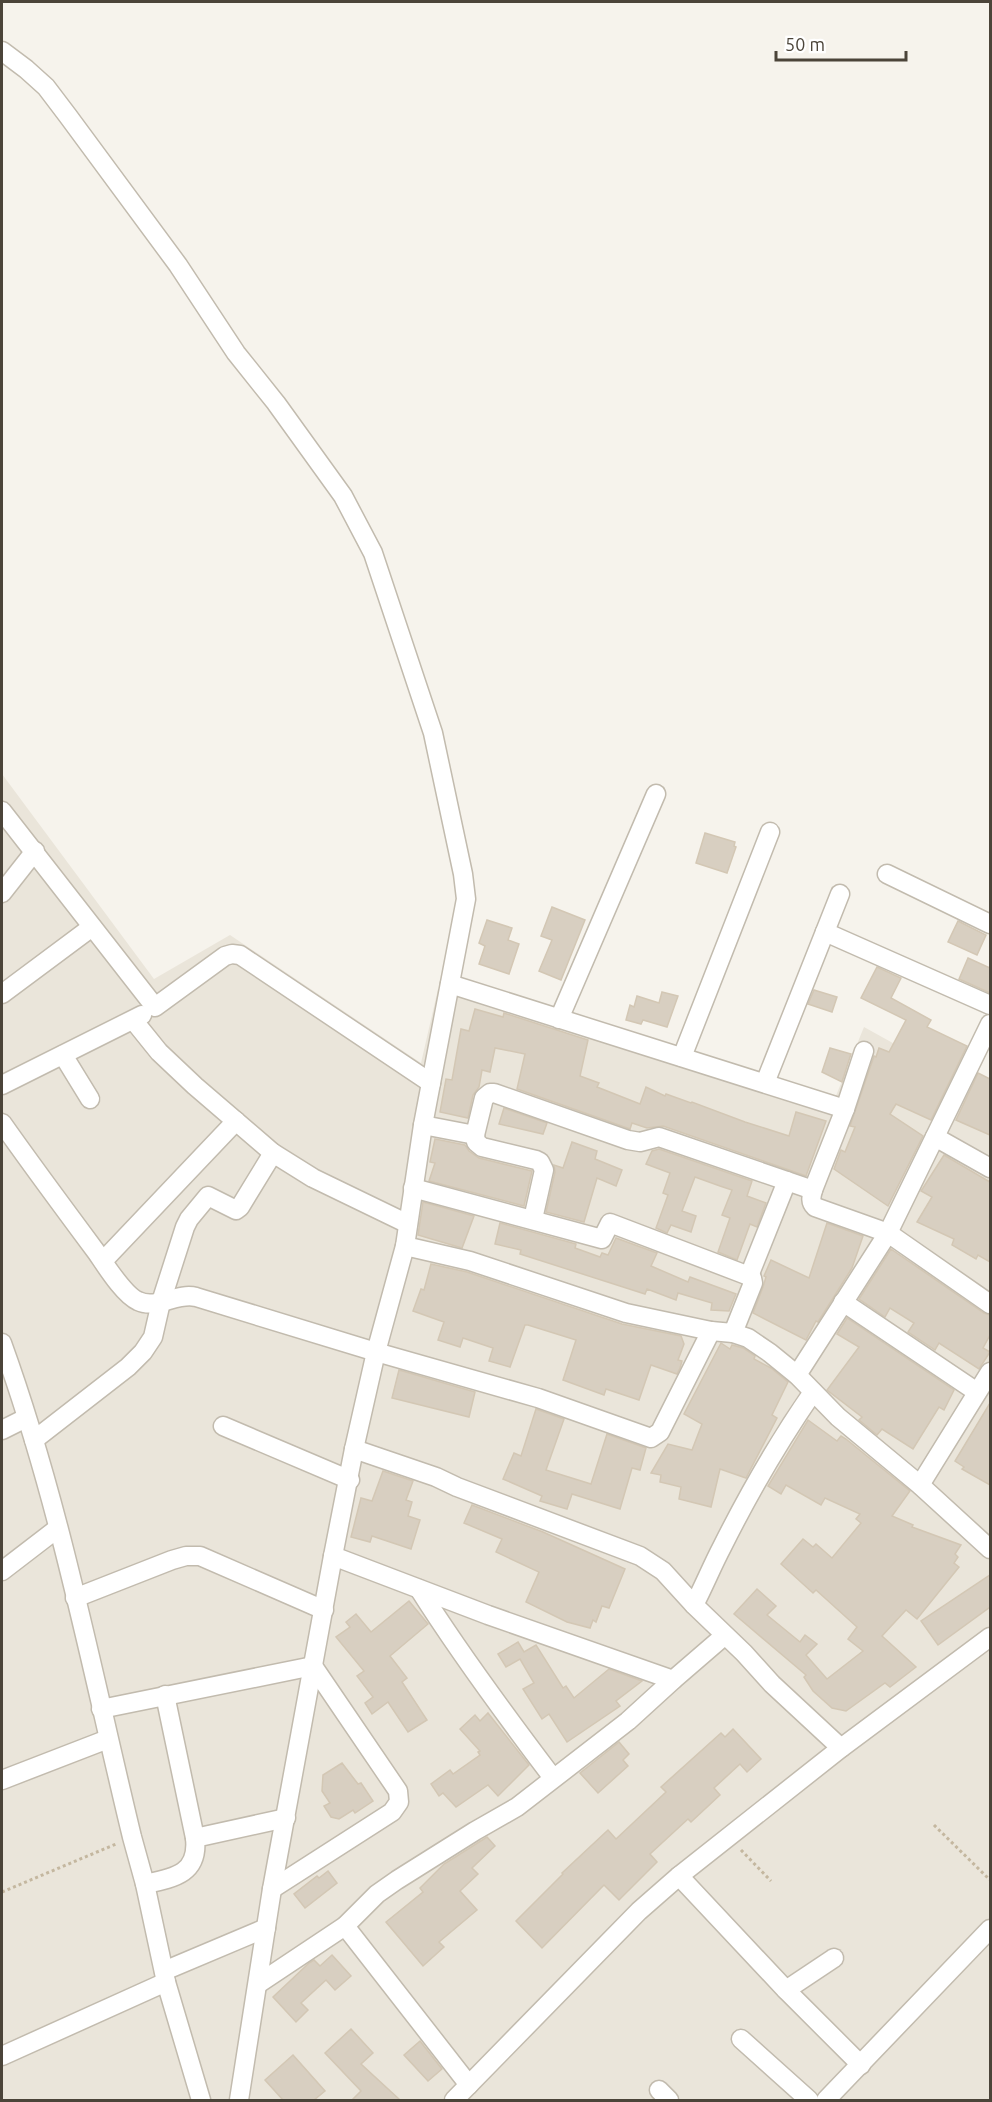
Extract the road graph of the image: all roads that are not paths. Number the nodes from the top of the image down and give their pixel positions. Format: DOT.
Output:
graph roads {
  1 [pos="2,51"];
  2 [pos="656,794"];
  3 [pos="4,818"];
  4 [pos="770,832"];
  5 [pos="35,852"];
  6 [pos="887,874"];
  7 [pos="2,893"];
  8 [pos="840,894"];
  9 [pos="990,924"];
  10 [pos="92,927"];
  11 [pos="825,933"];
  12 [pos="450,984"];
  13 [pos="2,994"];
  14 [pos="990,1005"];
  15 [pos="155,1007"];
  16 [pos="559,1018"];
  17 [pos="134,1021"];
  18 [pos="990,1024"];
  19 [pos="864,1051"];
  20 [pos="63,1055"];
  21 [pos="682,1057"];
  22 [pos="431,1083"];
  23 [pos="765,1083"];
  24 [pos="2,1085"];
  25 [pos="90,1099"];
  26 [pos="845,1108"];
  27 [pos="236,1121"];
  28 [pos="2,1123"];
  29 [pos="423,1125"];
  30 [pos="476,1134"];
  31 [pos="934,1137"];
  32 [pos="273,1154"];
  33 [pos="990,1168"];
  34 [pos="787,1181"];
  35 [pos="413,1188"];
  36 [pos="813,1190"];
  37 [pos="533,1219"];
  38 [pos="408,1224"];
  39 [pos="888,1233"];
  40 [pos="405,1246"];
  41 [pos="103,1261"];
  42 [pos="749,1276"];
  43 [pos="161,1302"];
  44 [pos="843,1302"];
  45 [pos="990,1304"];
  46 [pos="711,1331"];
  47 [pos="734,1333"];
  48 [pos="2,1343"];
  49 [pos="376,1352"];
  50 [pos="990,1372"];
  51 [pos="797,1375"];
  52 [pos="813,1392"];
  53 [pos="977,1392"];
  54 [pos="26,1418"];
  55 [pos="223,1426"];
  56 [pos="2,1430"];
  57 [pos="34,1440"];
  58 [pos="354,1449"];
  59 [pos="350,1480"];
  60 [pos="920,1485"];
  61 [pos="58,1528"];
  62 [pos="990,1549"];
  63 [pos="333,1556"];
  64 [pos="2,1571"];
  65 [pos="418,1588"];
  66 [pos="75,1598"];
  67 [pos="694,1605"];
  68 [pos="324,1610"];
  69 [pos="724,1636"];
  70 [pos="990,1637"];
  71 [pos="313,1666"];
  72 [pos="673,1680"];
  73 [pos="165,1695"];
  74 [pos="101,1708"];
  75 [pos="108,1739"];
  76 [pos="841,1748"];
  77 [pos="554,1778"];
  78 [pos="2,1780"];
  79 [pos="286,1818"];
  80 [pos="195,1838"];
  81 [pos="679,1876"];
  82 [pos="145,1884"];
  83 [pos="272,1889"];
  84 [pos="345,1926"];
  85 [pos="266,1928"];
  86 [pos="990,1929"];
  87 [pos="834,1958"];
  88 [pos="165,1976"];
  89 [pos="258,1984"];
  90 [pos="786,1990"];
  91 [pos="741,2039"];
  92 [pos="2,2056"];
  93 [pos="861,2065"];
  94 [pos="469,2085"];
  95 [pos="831,2099"];
  96 [pos="201,2100"];
  97 [pos="239,2100"];
  98 [pos="454,2100"];
  99 [pos="809,2100"];
  1 -- 12 [label="street"];
  2 -- 16 [label="street"];
  3 -- 5 [label="street"];
  4 -- 21 [label="street"];
  5 -- 7 [label="street"];
  5 -- 10 [label="street"];
  6 -- 9 [label="street"];
  8 -- 11 [label="street"];
  10 -- 13 [label="street"];
  10 -- 15 [label="street"];
  11 -- 14 [label="street"];
  11 -- 23 [label="street"];
  12 -- 16 [label="street"];
  12 -- 22 [label="street"];
  15 -- 17 [label="street"];
  15 -- 22 [label="street"];
  16 -- 21 [label="street"];
  17 -- 20 [label="street"];
  17 -- 27 [label="street"];
  18 -- 31 [label="street"];
  19 -- 26 [label="street"];
  20 -- 24 [label="street"];
  20 -- 25 [label="street"];
  21 -- 23 [label="street"];
  22 -- 29 [label="street"];
  23 -- 26 [label="street"];
  26 -- 36 [label="street"];
  27 -- 32 [label="street"];
  27 -- 41 [label="street"];
  28 -- 41 [label="street"];
  29 -- 30 [label="street"];
  29 -- 35 [label="street"];
  30 -- 34 [label="street"];
  30 -- 37 [label="street"];
  31 -- 33 [label="street"];
  31 -- 39 [label="street"];
  32 -- 38 [label="street"];
  32 -- 43 [label="street"];
  34 -- 36 [label="street"];
  34 -- 42 [label="street"];
  35 -- 37 [label="street"];
  35 -- 38 [label="street"];
  36 -- 39 [label="street"];
  37 -- 42 [label="street"];
  38 -- 40 [label="street"];
  39 -- 44 [label="street"];
  39 -- 45 [label="street"];
  40 -- 46 [label="street"];
  40 -- 49 [label="street"];
  41 -- 43 [label="street"];
  42 -- 47 [label="street"];
  43 -- 49 [label="street"];
  43 -- 57 [label="street"];
  44 -- 51 [label="street"];
  44 -- 53 [label="street"];
  46 -- 47 [label="street"];
  46 -- 49 [label="street"];
  47 -- 51 [label="street"];
  48 -- 54 [label="street"];
  49 -- 58 [label="street"];
  50 -- 53 [label="street"];
  51 -- 52 [label="street"];
  52 -- 60 [label="street"];
  52 -- 67 [label="street"];
  53 -- 60 [label="street"];
  54 -- 56 [label="street"];
  54 -- 57 [label="street"];
  55 -- 59 [label="street"];
  57 -- 61 [label="street"];
  58 -- 59 [label="street"];
  58 -- 67 [label="street"];
  59 -- 63 [label="street"];
  60 -- 62 [label="street"];
  61 -- 64 [label="street"];
  61 -- 66 [label="street"];
  63 -- 65 [label="street"];
  63 -- 68 [label="street"];
  65 -- 72 [label="street"];
  65 -- 77 [label="street"];
  66 -- 68 [label="street"];
  66 -- 74 [label="street"];
  67 -- 69 [label="street"];
  68 -- 71 [label="street"];
  69 -- 72 [label="street"];
  69 -- 76 [label="street"];
  70 -- 76 [label="street"];
  71 -- 73 [label="street"];
  71 -- 79 [label="street"];
  71 -- 83 [label="street"];
  72 -- 77 [label="street"];
  73 -- 74 [label="street"];
  73 -- 80 [label="street"];
  74 -- 75 [label="street"];
  75 -- 78 [label="street"];
  75 -- 82 [label="street"];
  76 -- 81 [label="street"];
  77 -- 84 [label="street"];
  79 -- 80 [label="street"];
  79 -- 83 [label="street"];
  80 -- 82 [label="street"];
  81 -- 90 [label="street"];
  81 -- 94 [label="street"];
  82 -- 88 [label="street"];
  83 -- 85 [label="street"];
  84 -- 89 [label="street"];
  84 -- 94 [label="street"];
  85 -- 88 [label="street"];
  85 -- 89 [label="street"];
  86 -- 93 [label="street"];
  87 -- 90 [label="street"];
  88 -- 92 [label="street"];
  88 -- 96 [label="street"];
  89 -- 97 [label="street"];
  90 -- 93 [label="street"];
  91 -- 99 [label="street"];
  93 -- 95 [label="street"];
  94 -- 98 [label="street"];
}
